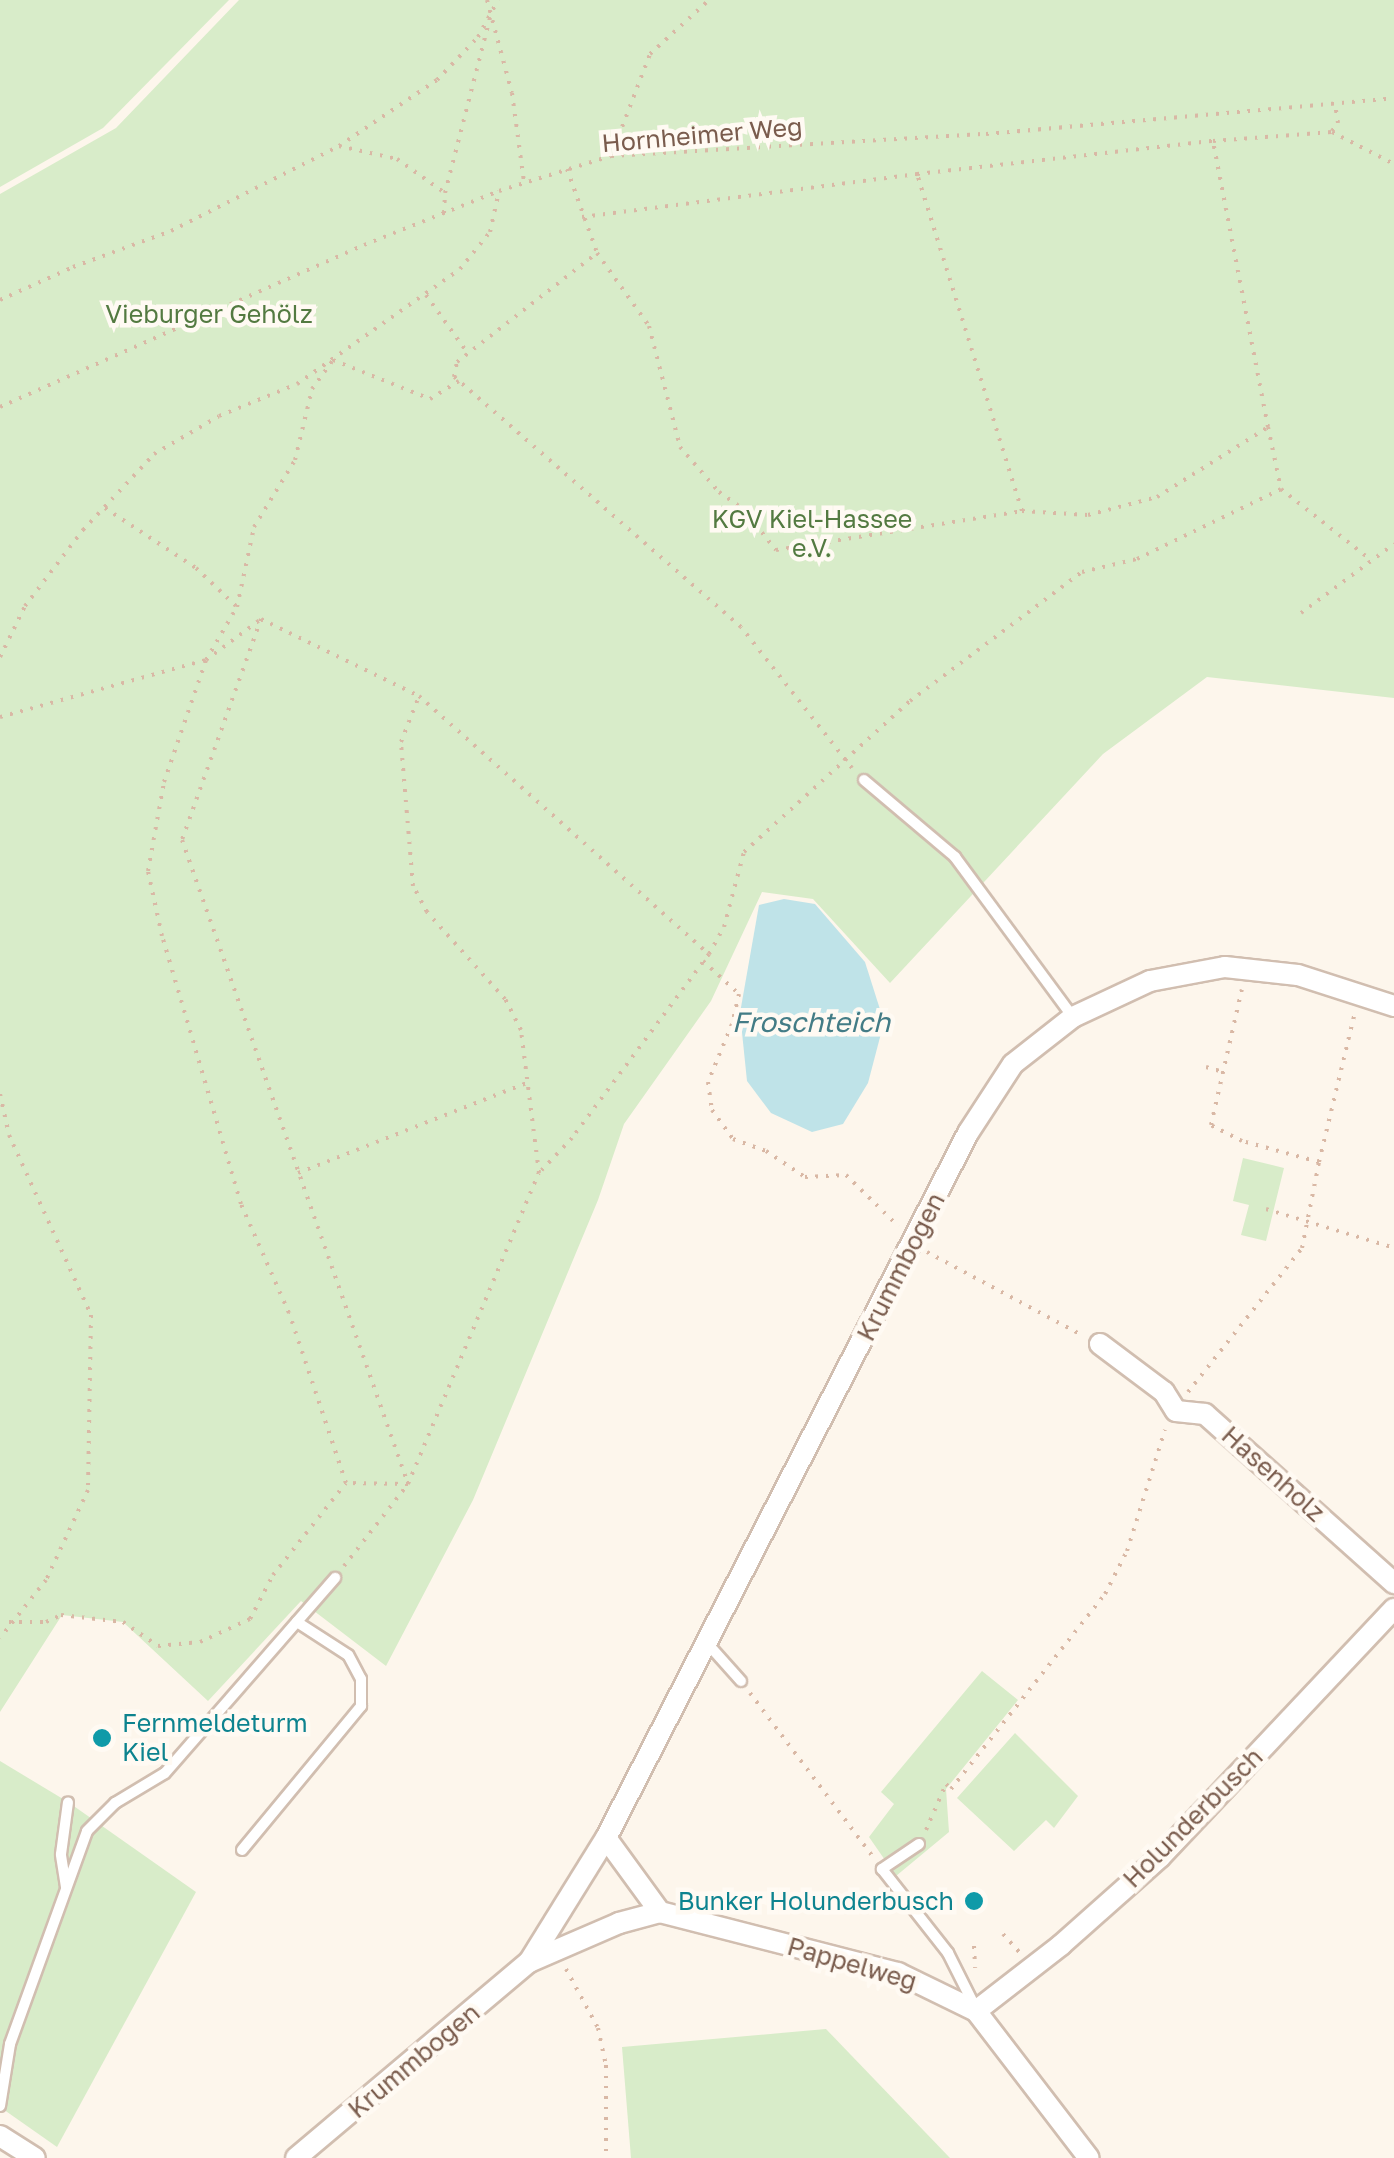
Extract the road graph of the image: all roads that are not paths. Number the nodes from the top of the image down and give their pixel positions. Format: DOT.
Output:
graph roads {
  1 [pos="864,780"];
  2 [pos="1394,1006"];
  3 [pos="1073,1017"];
  4 [pos="1100,1344"];
  5 [pos="334,1578"];
  6 [pos="1394,1583"];
  7 [pos="1394,1608"];
  8 [pos="298,1622"];
  9 [pos="707,1643"];
  10 [pos="741,1681"];
  11 [pos="68,1802"];
  12 [pos="606,1838"];
  13 [pos="920,1844"];
  14 [pos="242,1850"];
  15 [pos="66,1888"];
  16 [pos="660,1912"];
  17 [pos="529,1962"];
  18 [pos="976,2011"];
  19 [pos="0,2106"];
  20 [pos="0,2136"];
  21 [pos="35,2158"];
  22 [pos="296,2158"];
  23 [pos="1089,2158"];
  1 -- 3 [label="lane"];
  2 -- 3 [label="street, Krummbogen"];
  3 -- 9 [label="street, Krummbogen"];
  4 -- 6 [label="street, Hasenholz"];
  5 -- 8 [label="lane"];
  7 -- 18 [label="street, Holunderbusch"];
  8 -- 14 [label="lane"];
  8 -- 15 [label="lane"];
  9 -- 10 [label="lane"];
  9 -- 12 [label="street, Krummbogen"];
  11 -- 15 [label="lane"];
  12 -- 16 [label="street"];
  12 -- 17 [label="street, Krummbogen"];
  13 -- 18 [label="lane"];
  15 -- 19 [label="lane"];
  16 -- 17 [label="street, Krummbogen"];
  16 -- 18 [label="street, Pappelweg"];
  17 -- 22 [label="street, Krummbogen"];
  18 -- 23 [label="street, Pappelweg"];
  20 -- 21 [label="street"];
}
